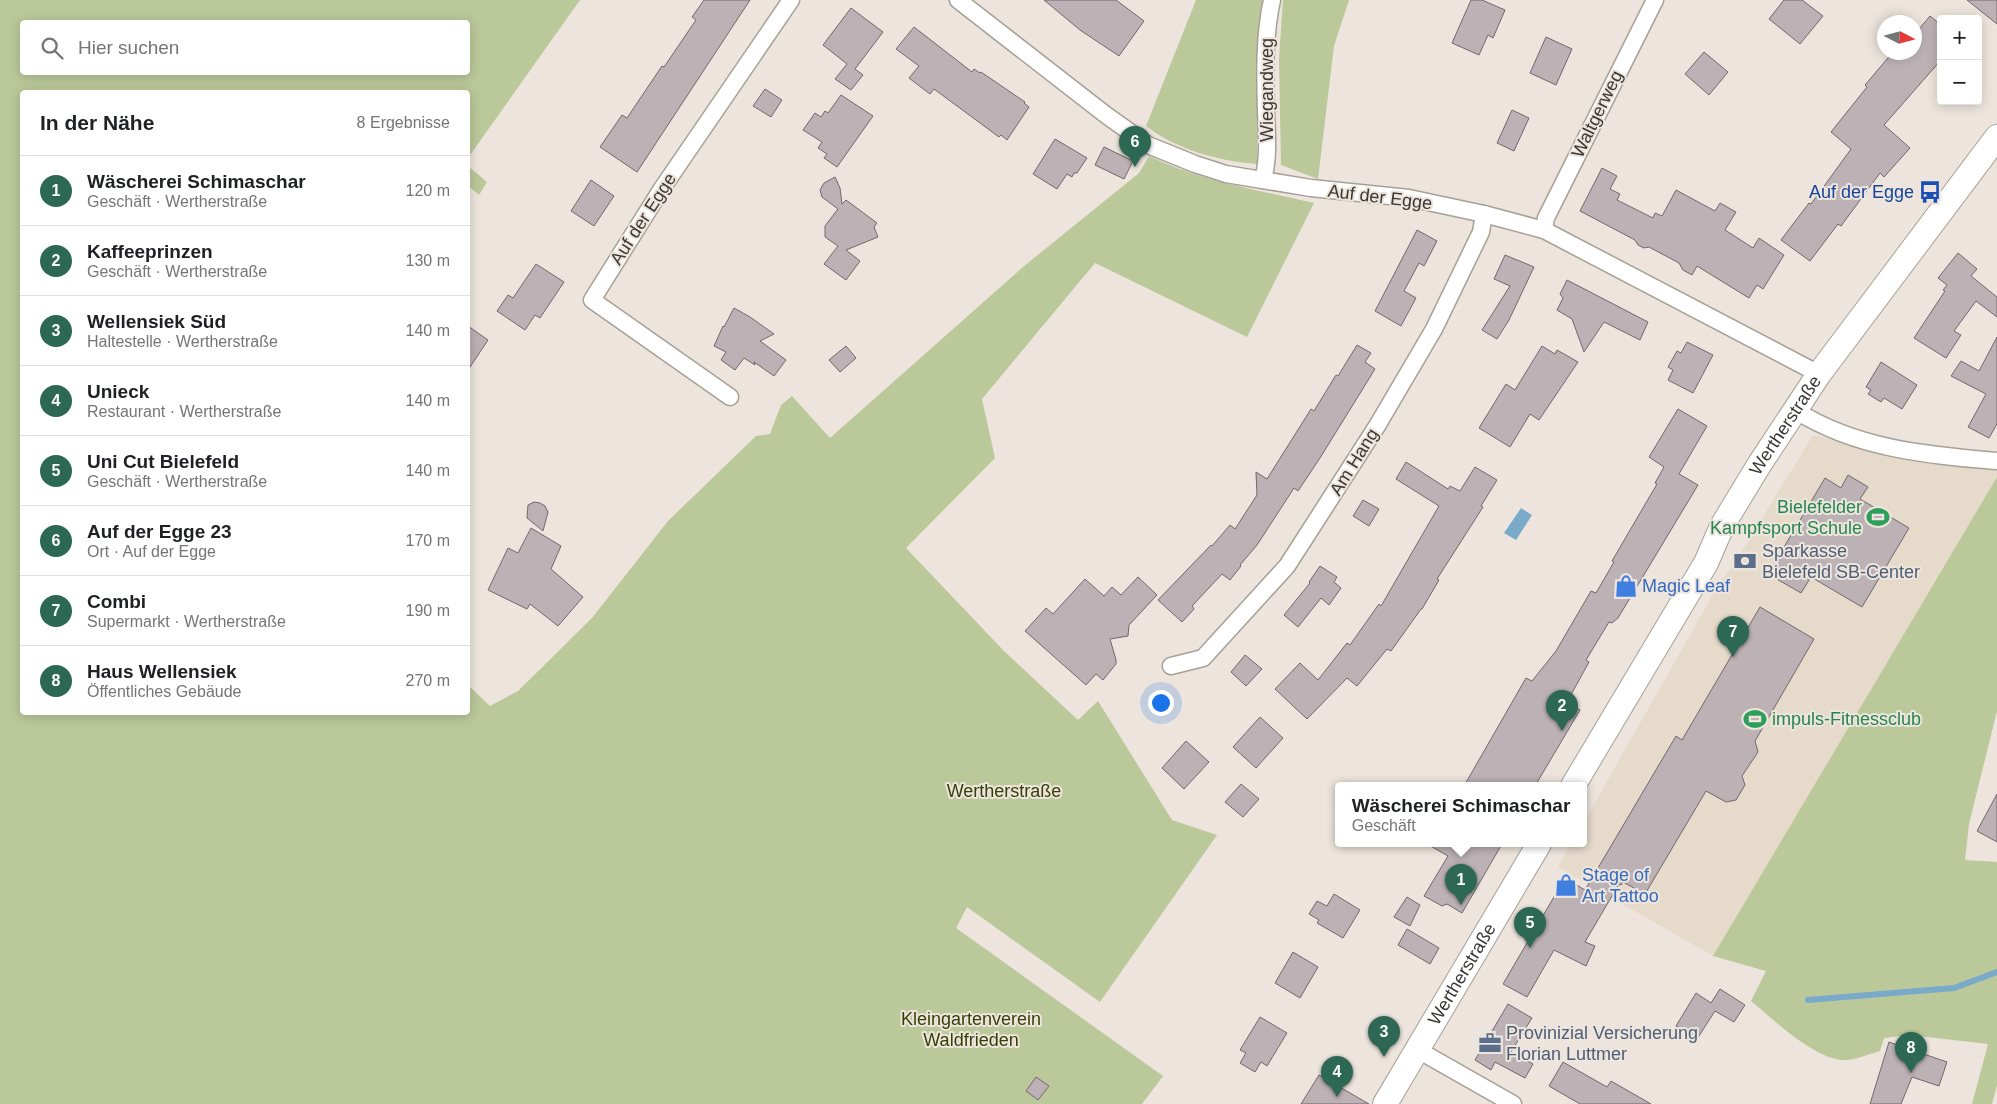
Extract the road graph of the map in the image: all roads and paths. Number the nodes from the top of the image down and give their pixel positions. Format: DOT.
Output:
graph roads {
  1 [pos="792,0"];
  2 [pos="958,0"];
  3 [pos="1272,0"];
  4 [pos="1655,0"];
  5 [pos="1997,137"];
  6 [pos="1263,180"];
  7 [pos="1484,214"];
  8 [pos="1544,230"];
  9 [pos="1820,374"];
  10 [pos="730,397"];
  11 [pos="1795,410"];
  12 [pos="1997,461"];
  13 [pos="1171,666"];
  14 [pos="1575,782"];
  15 [pos="1537,847"];
  16 [pos="1418,1050"];
  17 [pos="1385,1104"];
  18 [pos="1512,1104"];
  1 -- 10 [label="street, Auf der Egge"];
  2 -- 6 [label="street, Auf der Egge"];
  3 -- 6 [label="street, Wiegandweg"];
  4 -- 8 [label="street, Waltgerweg"];
  5 -- 9 [label="main road, Wertherstraße"];
  6 -- 7 [label="street, Auf der Egge"];
  7 -- 8 [label="street, Auf der Egge"];
  7 -- 13 [label="street, Am Hang"];
  8 -- 9 [label="street, Auf der Egge"];
  9 -- 11 [label="main road, Wertherstraße"];
  11 -- 12 [label="street"];
  11 -- 14 [label="main road, Wertherstraße"];
  15 -- 16 [label="main road, Wertherstraße"];
  16 -- 17 [label="main road, Wertherstraße"];
  16 -- 18 [label="street"];
}
